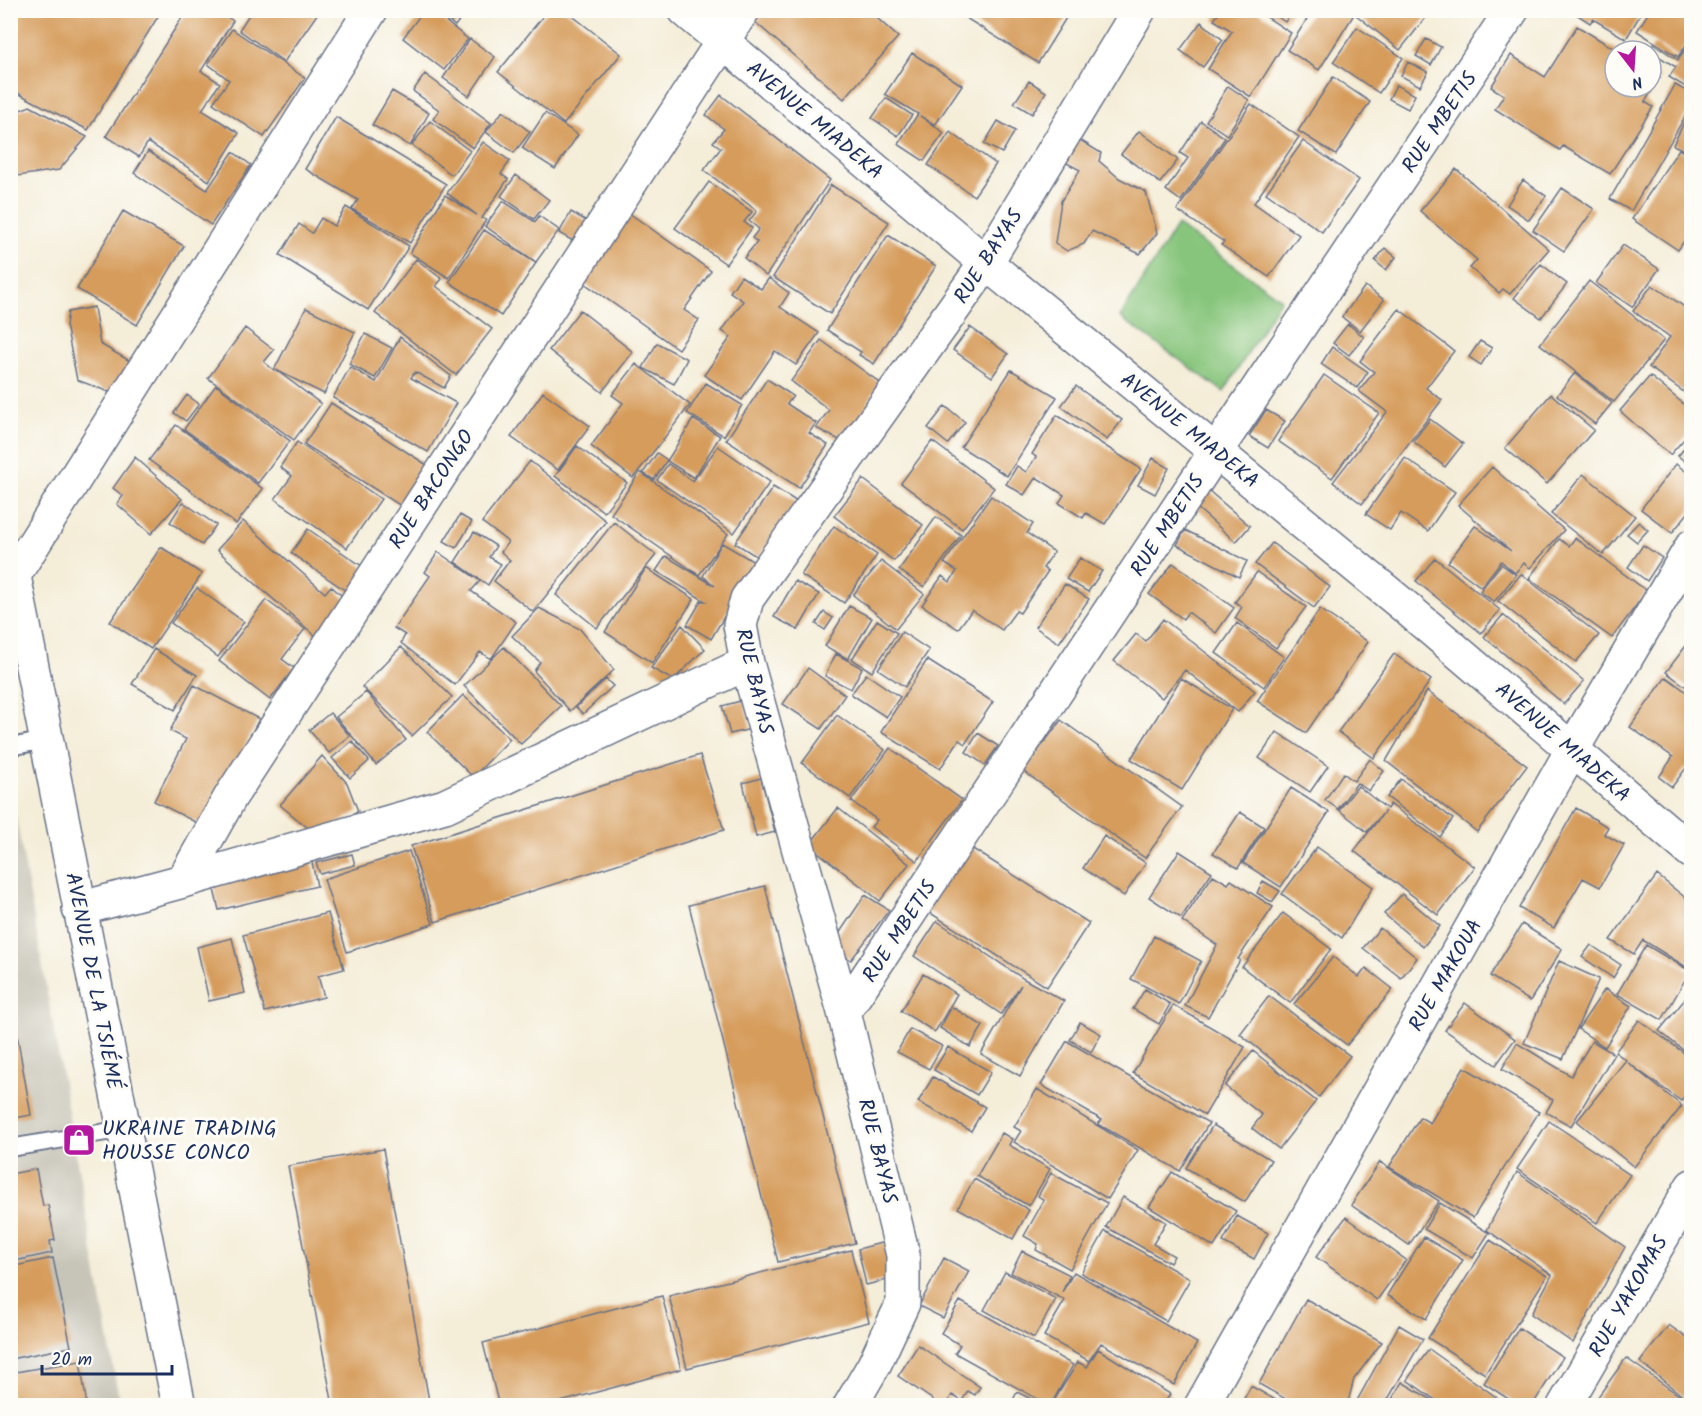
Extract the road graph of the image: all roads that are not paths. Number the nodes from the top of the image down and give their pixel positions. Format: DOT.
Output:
graph roads {
  1 [pos="371,10"];
  2 [pos="685,10"];
  3 [pos="743,10"];
  4 [pos="1139,10"];
  5 [pos="1512,10"];
  6 [pos="722,43"];
  7 [pos="986,263"];
  8 [pos="1216,451"];
  9 [pos="1692,546"];
  10 [pos="12,568"];
  11 [pos="747,663"];
  12 [pos="46,740"];
  13 [pos="10,747"];
  14 [pos="1572,750"];
  15 [pos="1692,852"];
  16 [pos="183,881"];
  17 [pos="79,909"];
  18 [pos="844,1012"];
  19 [pos="124,1129"];
  20 [pos="10,1148"];
  21 [pos="1692,1186"];
  22 [pos="179,1406"];
  23 [pos="850,1406"];
  24 [pos="1201,1406"];
  25 [pos="1564,1406"];
  1 -- 10 [label="street"];
  2 -- 6 [label="street, AVENUE MIADEKA"];
  3 -- 6 [label="street, RUE BACONGO"];
  4 -- 7 [label="street, RUE BAYAS"];
  5 -- 8 [label="street, RUE MBETIS"];
  6 -- 7 [label="street, AVENUE MIADEKA"];
  6 -- 16 [label="street, RUE BACONGO"];
  7 -- 8 [label="street, AVENUE MIADEKA"];
  7 -- 11 [label="street, RUE BAYAS"];
  8 -- 14 [label="street, AVENUE MIADEKA"];
  8 -- 18 [label="street, RUE MBETIS"];
  9 -- 14 [label="street, RUE MAKOUA"];
  10 -- 12 [label="street, AVENUE DE LA TSIÉMÉ"];
  11 -- 16 [label="street"];
  11 -- 18 [label="street, RUE BAYAS"];
  12 -- 13 [label="lane"];
  12 -- 17 [label="street, AVENUE DE LA TSIÉMÉ"];
  14 -- 15 [label="street, AVENUE MIADEKA"];
  14 -- 24 [label="street, RUE MAKOUA"];
  16 -- 17 [label="street"];
  17 -- 19 [label="street, AVENUE DE LA TSIÉMÉ"];
  18 -- 23 [label="street, RUE BAYAS"];
  19 -- 20 [label="lane"];
  19 -- 22 [label="street, AVENUE DE LA TSIÉMÉ"];
  21 -- 25 [label="street, RUE YAKOMAS"];
}
